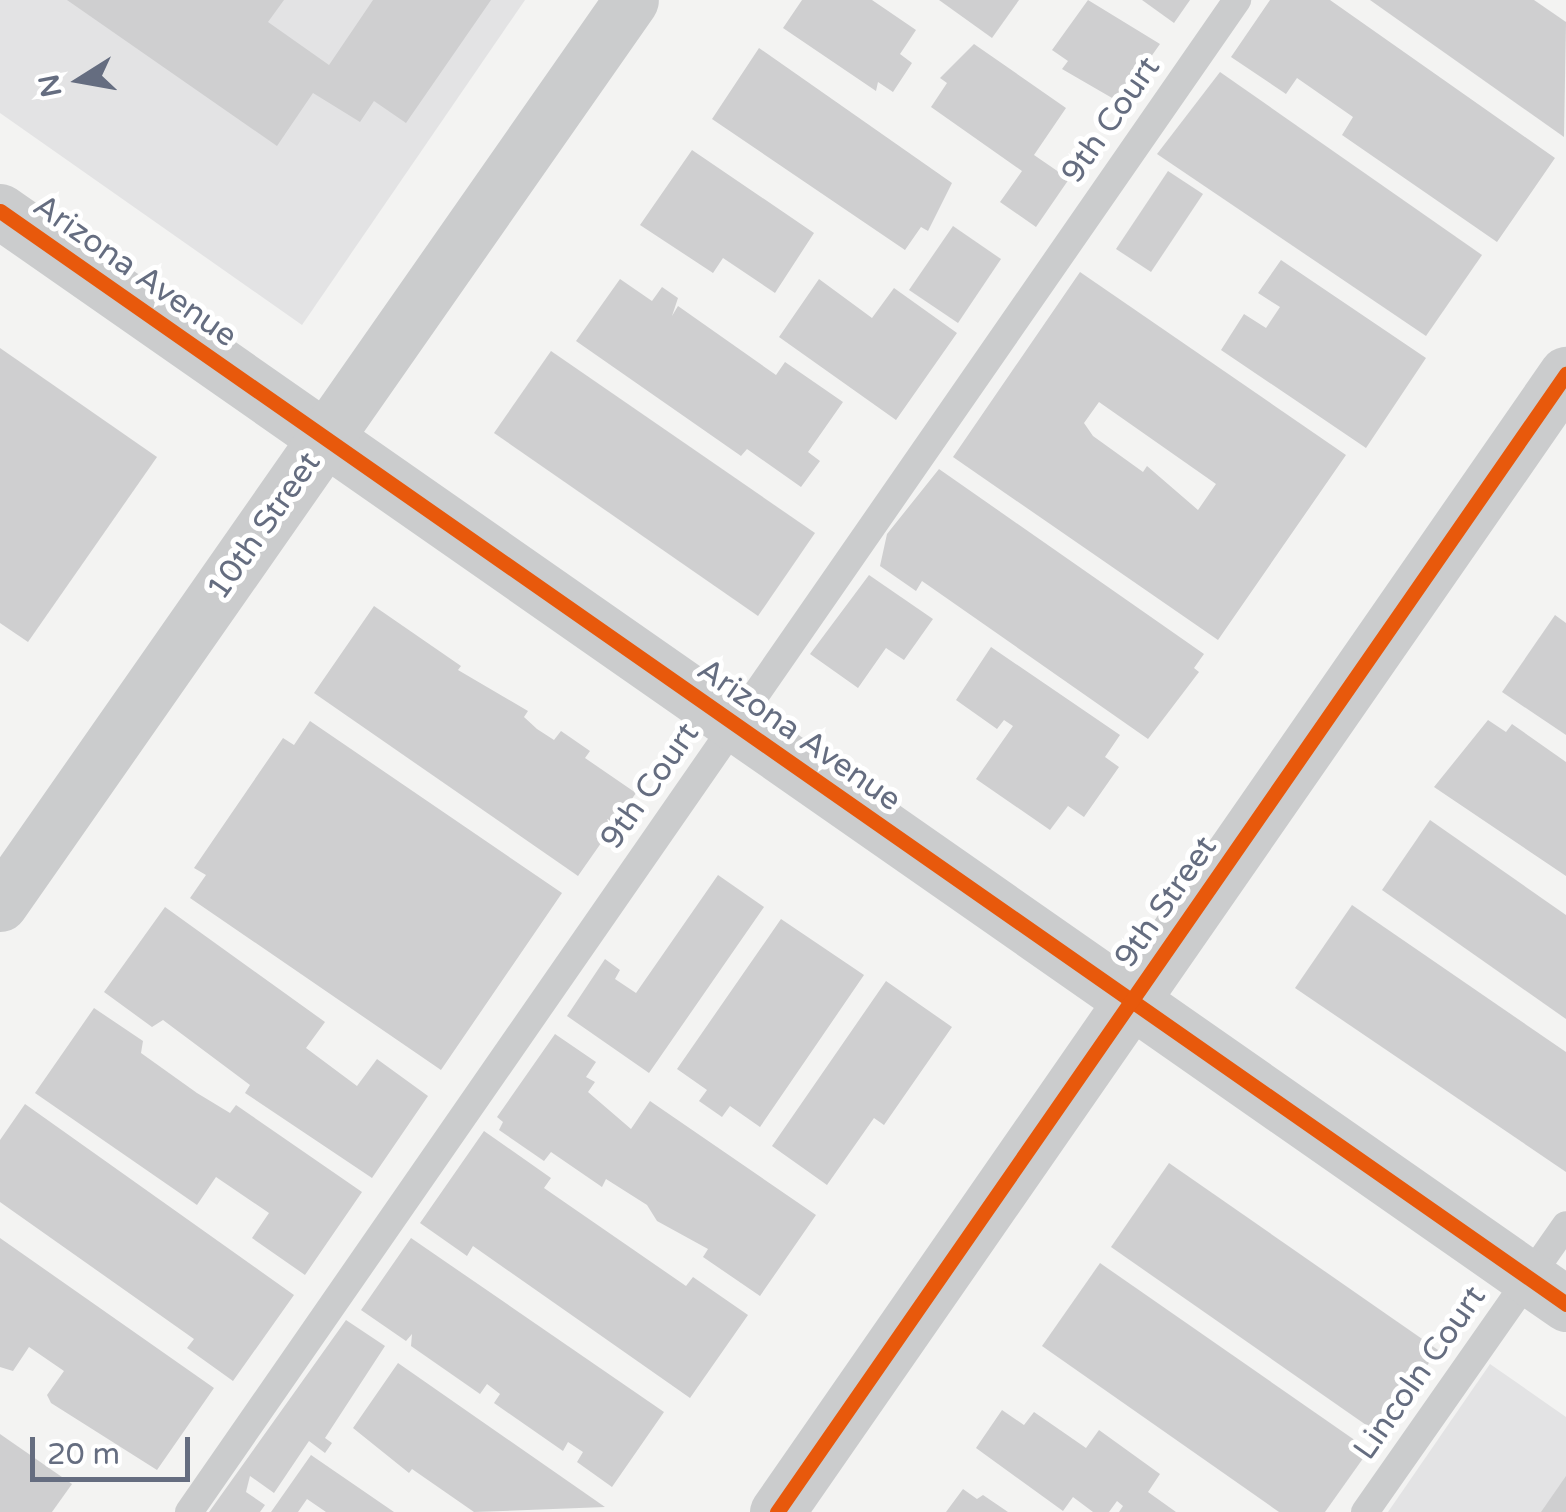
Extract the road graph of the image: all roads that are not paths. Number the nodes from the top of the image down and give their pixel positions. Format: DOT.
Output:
graph roads {
  1 [pos="632,0"];
  2 [pos="1237,0"];
  3 [pos="0,211"];
  4 [pos="1566,374"];
  5 [pos="326,438"];
  6 [pos="736,724"];
  7 [pos="0,904"];
  8 [pos="1130,1000"];
  9 [pos="1566,1225"];
  10 [pos="1548,1292"];
  11 [pos="188,1512"];
  12 [pos="777,1512"];
  13 [pos="1365,1512"];
  1 -- 5 [label="street, 10th Street"];
  2 -- 6 [label="lane, 9th Court"];
  3 -- 5 [label="street, Arizona Avenue"];
  4 -- 8 [label="street, 9th Street"];
  5 -- 6 [label="street, Arizona Avenue"];
  5 -- 7 [label="street, 10th Street"];
  6 -- 8 [label="street, Arizona Avenue"];
  6 -- 11 [label="lane, 9th Court"];
  8 -- 10 [label="street, Arizona Avenue"];
  8 -- 12 [label="street, 9th Street"];
  9 -- 10 [label="lane, Lincoln Court"];
  10 -- 13 [label="lane, Lincoln Court"];
}
